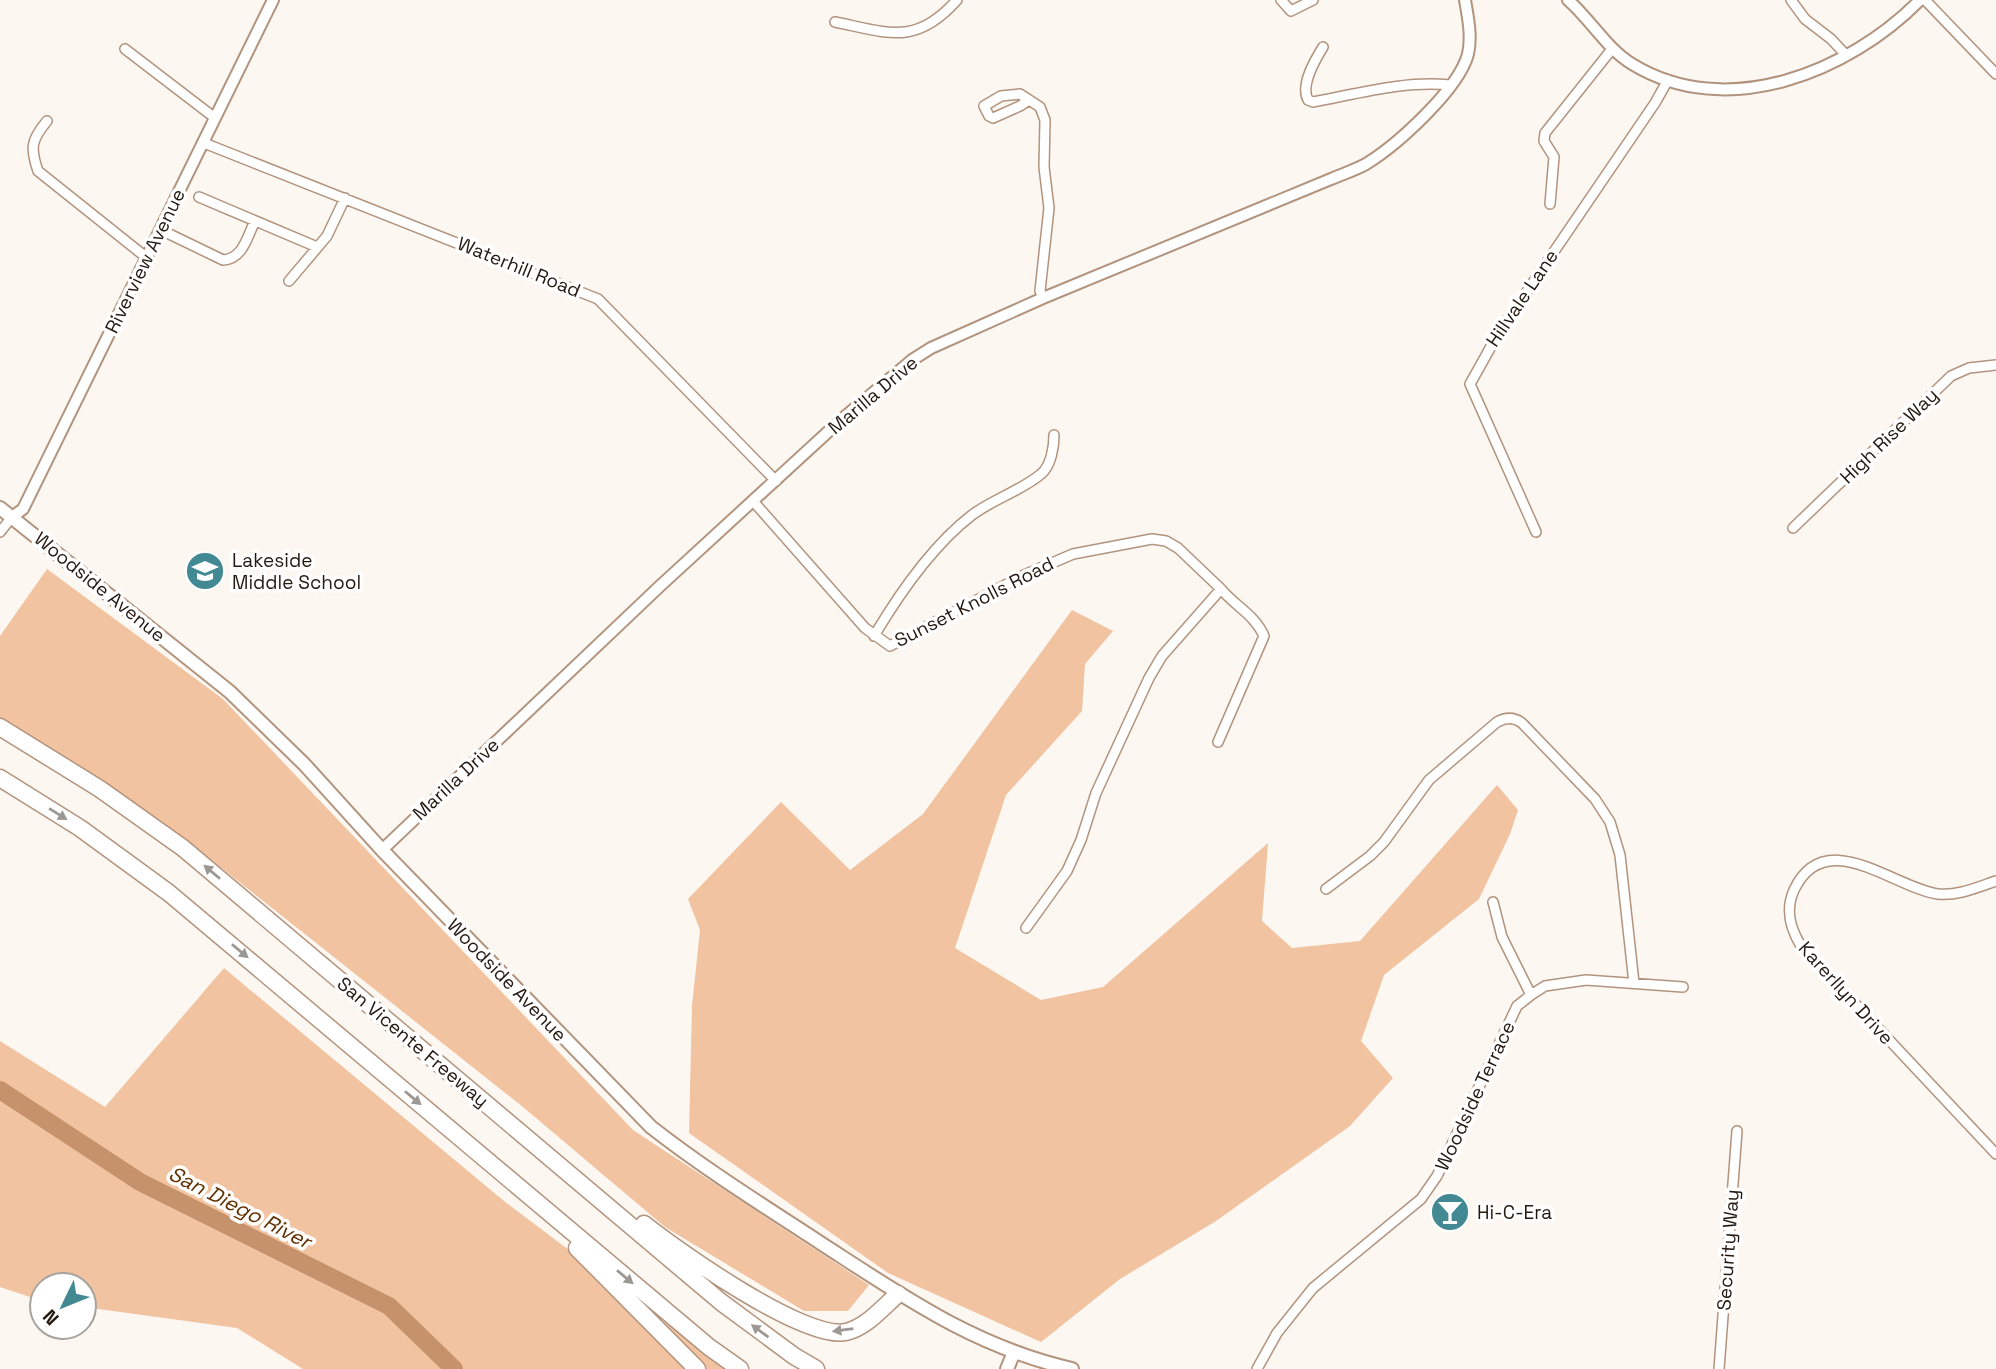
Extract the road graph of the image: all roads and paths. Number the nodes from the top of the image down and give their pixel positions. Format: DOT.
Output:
graph roads {
  1 [pos="272,0"];
  2 [pos="957,0"];
  3 [pos="1281,0"];
  4 [pos="1313,0"];
  5 [pos="1465,0"];
  6 [pos="1567,0"];
  7 [pos="1791,0"];
  8 [pos="1922,0"];
  9 [pos="835,22"];
  10 [pos="1323,47"];
  11 [pos="1612,48"];
  12 [pos="125,49"];
  13 [pos="1846,55"];
  14 [pos="1994,69"];
  15 [pos="1668,80"];
  16 [pos="1450,85"];
  17 [pos="1029,100"];
  18 [pos="215,118"];
  19 [pos="47,121"];
  20 [pos="204,143"];
  21 [pos="199,197"];
  22 [pos="345,198"];
  23 [pos="1549,204"];
  24 [pos="254,221"];
  25 [pos="161,230"];
  26 [pos="317,247"];
  27 [pos="148,258"];
  28 [pos="289,281"];
  29 [pos="1043,298"];
  30 [pos="1996,365"];
  31 [pos="1054,435"];
  32 [pos="776,481"];
  33 [pos="753,501"];
  34 [pos="0,508"];
  35 [pos="12,517"];
  36 [pos="1793,528"];
  37 [pos="0,532"];
  38 [pos="1536,532"];
  39 [pos="1221,589"];
  40 [pos="874,636"];
  41 [pos="0,727"];
  42 [pos="1218,742"];
  43 [pos="0,778"];
  44 [pos="382,850"];
  45 [pos="1996,881"];
  46 [pos="1326,889"];
  47 [pos="1493,902"];
  48 [pos="1026,928"];
  49 [pos="1634,983"];
  50 [pos="1683,987"];
  51 [pos="1531,995"];
  52 [pos="489,1106"];
  53 [pos="1737,1131"];
  54 [pos="1996,1154"];
  55 [pos="516,1185"];
  56 [pos="898,1294"];
  57 [pos="1014,1352"];
  58 [pos="697,1369"];
  59 [pos="740,1369"];
  60 [pos="816,1369"];
  61 [pos="1007,1369"];
  62 [pos="1072,1369"];
  63 [pos="1257,1369"];
  64 [pos="1719,1369"];
  1 -- 18 [label="street, Riverview Avenue"];
  2 -- 9 [label="street"];
  3 -- 4 [label="street"];
  5 -- 16 [label="street, Marilla Drive"];
  6 -- 11 [label="street"];
  7 -- 13 [label="street"];
  8 -- 13 [label="street"];
  8 -- 14 [label="street"];
  10 -- 16 [label="street"];
  11 -- 15 [label="street"];
  11 -- 23 [label="street"];
  12 -- 18 [label="street"];
  13 -- 15 [label="street"];
  15 -- 38 [label="street, Hillvale Lane"];
  16 -- 29 [label="street, Marilla Drive"];
  17 -- 29 [label="street"];
  18 -- 20 [label="street, Riverview Avenue"];
  19 -- 27 [label="street"];
  20 -- 22 [label="street, Waterhill Road"];
  20 -- 25 [label="street, Riverview Avenue"];
  21 -- 24 [label="street"];
  22 -- 26 [label="street"];
  22 -- 32 [label="street, Waterhill Road"];
  24 -- 25 [label="street"];
  24 -- 26 [label="street"];
  25 -- 27 [label="street, Riverview Avenue"];
  26 -- 28 [label="street"];
  27 -- 35 [label="street, Riverview Avenue"];
  29 -- 32 [label="street, Marilla Drive"];
  30 -- 36 [label="street, High Rise Way"];
  31 -- 40 [label="street"];
  32 -- 33 [label="street, Marilla Drive"];
  33 -- 40 [label="street, Sunset Knolls Road"];
  33 -- 44 [label="street, Marilla Drive"];
  34 -- 35 [label="main road, Woodside Avenue"];
  35 -- 37 [label="street"];
  35 -- 44 [label="main road, Woodside Avenue"];
  39 -- 40 [label="street, Sunset Knolls Road"];
  39 -- 42 [label="street"];
  39 -- 48 [label="street"];
  52 -- 41 [label="highway, San Vicente Freeway, one-way"];
  43 -- 55 [label="highway, one-way"];
  44 -- 56 [label="main road, Woodside Avenue"];
  45 -- 54 [label="street, Karerllyn Drive"];
  46 -- 49 [label="street"];
  47 -- 51 [label="street"];
  49 -- 50 [label="street"];
  49 -- 51 [label="street"];
  51 -- 63 [label="street, Woodside Terrace"];
  56 -- 52 [label="highway, one-way"];
  60 -- 52 [label="highway, San Vicente Freeway, one-way"];
  53 -- 64 [label="street, Security Way"];
  55 -- 58 [label="highway"];
  55 -- 59 [label="highway, one-way"];
  56 -- 57 [label="main road, Woodside Avenue"];
  57 -- 61 [label="main road"];
  57 -- 62 [label="main road, Woodside Avenue"];
}
